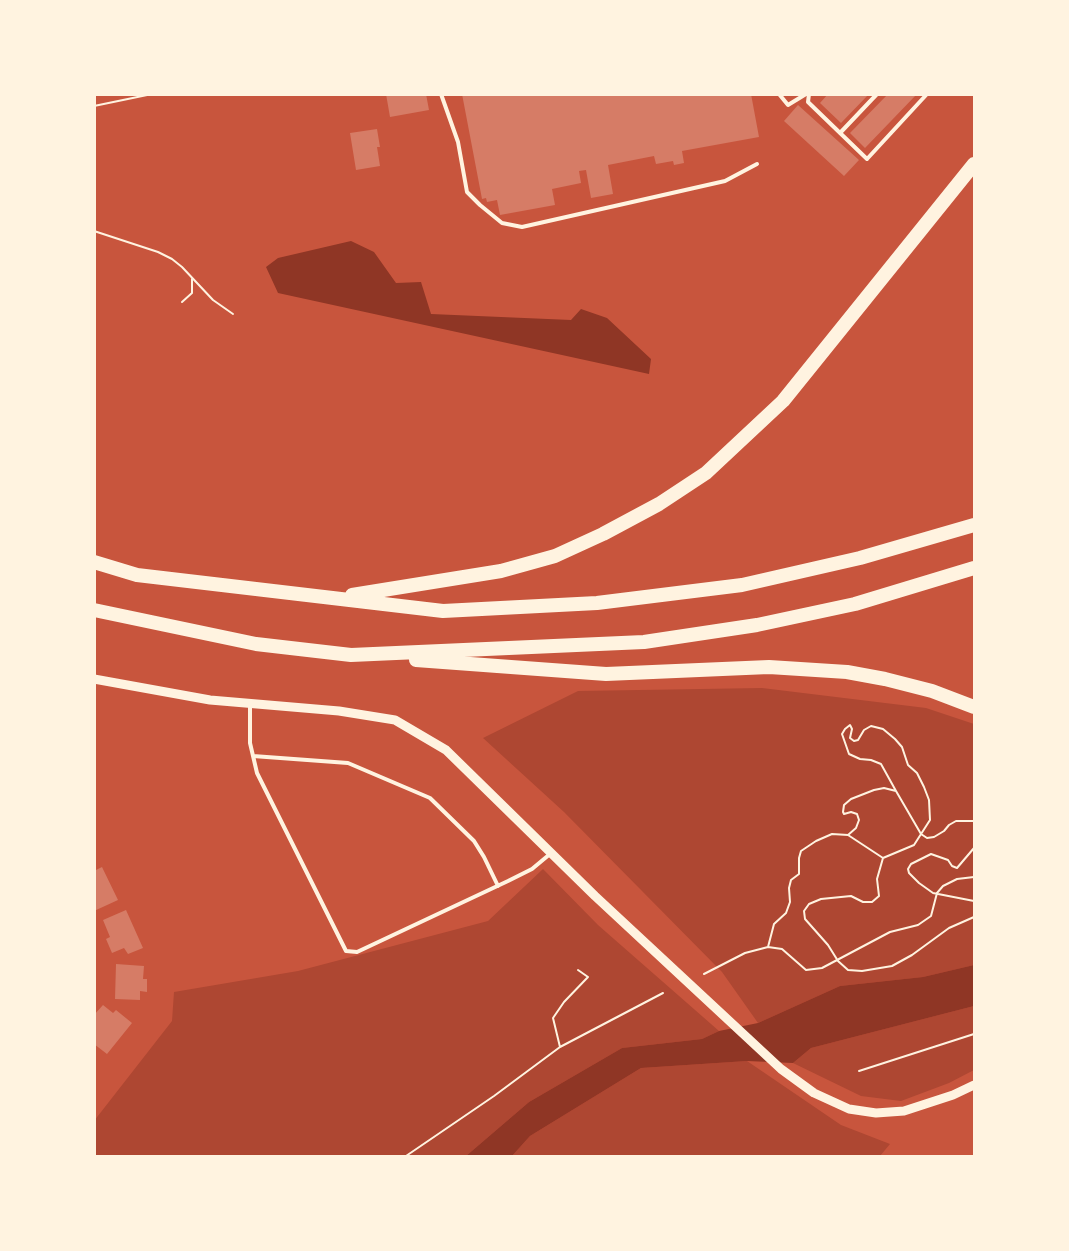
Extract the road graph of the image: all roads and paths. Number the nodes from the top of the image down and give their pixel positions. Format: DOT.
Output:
graph roads {
  1 [pos="152,94"];
  2 [pos="441,94"];
  3 [pos="779,94"];
  4 [pos="807,94"];
  5 [pos="877,94"];
  6 [pos="927,94"];
  7 [pos="94,106"];
  8 [pos="840,133"];
  9 [pos="757,164"];
  10 [pos="975,164"];
  11 [pos="94,231"];
  12 [pos="192,279"];
  13 [pos="182,302"];
  14 [pos="233,314"];
  15 [pos="975,525"];
  16 [pos="94,562"];
  17 [pos="975,568"];
  18 [pos="335,597"];
  19 [pos="94,610"];
  20 [pos="351,655"];
  21 [pos="94,679"];
  22 [pos="250,703"];
  23 [pos="975,706"];
  24 [pos="253,756"];
  25 [pos="896,790"];
  26 [pos="975,821"];
  27 [pos="921,834"];
  28 [pos="848,835"];
  29 [pos="975,848"];
  30 [pos="551,853"];
  31 [pos="883,858"];
  32 [pos="975,877"];
  33 [pos="498,886"];
  34 [pos="937,893"];
  35 [pos="975,901"];
  36 [pos="975,917"];
  37 [pos="768,947"];
  38 [pos="838,961"];
  39 [pos="578,970"];
  40 [pos="704,974"];
  41 [pos="663,993"];
  42 [pos="975,1034"];
  43 [pos="560,1047"];
  44 [pos="859,1071"];
  45 [pos="975,1085"];
  46 [pos="406,1156"];
  1 -- 7 [label="path"];
  2 -- 9 [label="lane"];
  3 -- 4 [label="lane"];
  4 -- 8 [label="lane"];
  5 -- 8 [label="lane"];
  6 -- 8 [label="lane"];
  10 -- 18 [label="highway"];
  11 -- 12 [label="path"];
  12 -- 13 [label="path"];
  12 -- 14 [label="path"];
  15 -- 18 [label="highway"];
  16 -- 18 [label="highway"];
  17 -- 20 [label="highway"];
  19 -- 20 [label="highway"];
  20 -- 23 [label="highway"];
  21 -- 22 [label="street"];
  22 -- 24 [label="lane"];
  22 -- 30 [label="street"];
  24 -- 33 [label="lane"];
  24 -- 33 [label="lane"];
  25 -- 27 [label="path"];
  25 -- 27 [label="path"];
  25 -- 28 [label="path"];
  26 -- 27 [label="path"];
  27 -- 31 [label="path"];
  28 -- 31 [label="path"];
  28 -- 37 [label="path"];
  29 -- 34 [label="path"];
  30 -- 33 [label="lane"];
  30 -- 45 [label="street"];
  31 -- 38 [label="path"];
  32 -- 34 [label="path"];
  34 -- 35 [label="path"];
  34 -- 38 [label="path"];
  36 -- 38 [label="path"];
  37 -- 38 [label="path"];
  37 -- 40 [label="path"];
  39 -- 43 [label="path"];
  41 -- 43 [label="path"];
  42 -- 44 [label="path"];
  43 -- 46 [label="path"];
}
